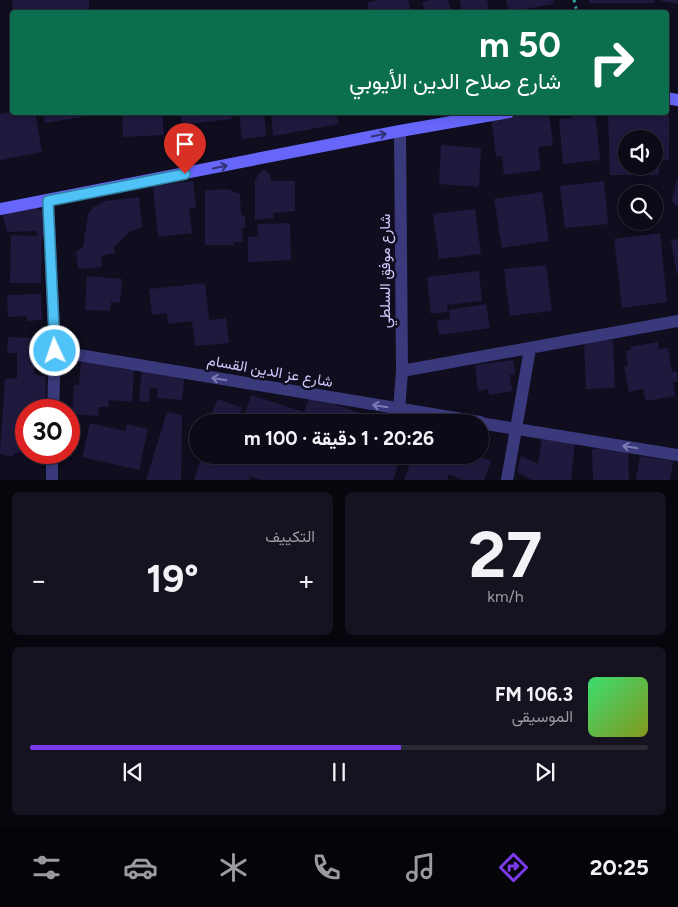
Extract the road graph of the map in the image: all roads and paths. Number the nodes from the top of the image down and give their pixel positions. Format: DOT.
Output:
graph roads {
  1 [pos="492,115"];
  2 [pos="400,131"];
  3 [pos="48,201"];
  4 [pos="0,209"];
  5 [pos="678,321"];
  6 [pos="530,349"];
  7 [pos="55,351"];
  8 [pos="402,372"];
  9 [pos="53,399"];
  10 [pos="399,410"];
  11 [pos="424,414"];
  12 [pos="489,424"];
  13 [pos="515,428"];
  14 [pos="678,455"];
  15 [pos="52,464"];
  16 [pos="52,480"];
  17 [pos="507,480"];
  1 -- 2 [label="street"];
  3 -- 2 [label="street, one-way"];
  2 -- 8 [label="street, شارع موفق السلطي"];
  3 -- 4 [label="street"];
  3 -- 7 [label="street"];
  5 -- 6 [label="street"];
  6 -- 8 [label="street"];
  6 -- 13 [label="street"];
  7 -- 9 [label="street"];
  10 -- 7 [label="street, شارع عز الدين القسام, one-way"];
  8 -- 10 [label="street, شارع موفق السلطي"];
  10 -- 11 [label="street, شارع عز الدين القسام"];
  12 -- 13 [label="street, شارع عز الدين القسام"];
  14 -- 13 [label="street, شارع عز الدين القسام, one-way"];
  13 -- 17 [label="street"];
  15 -- 16 [label="street"];
}
